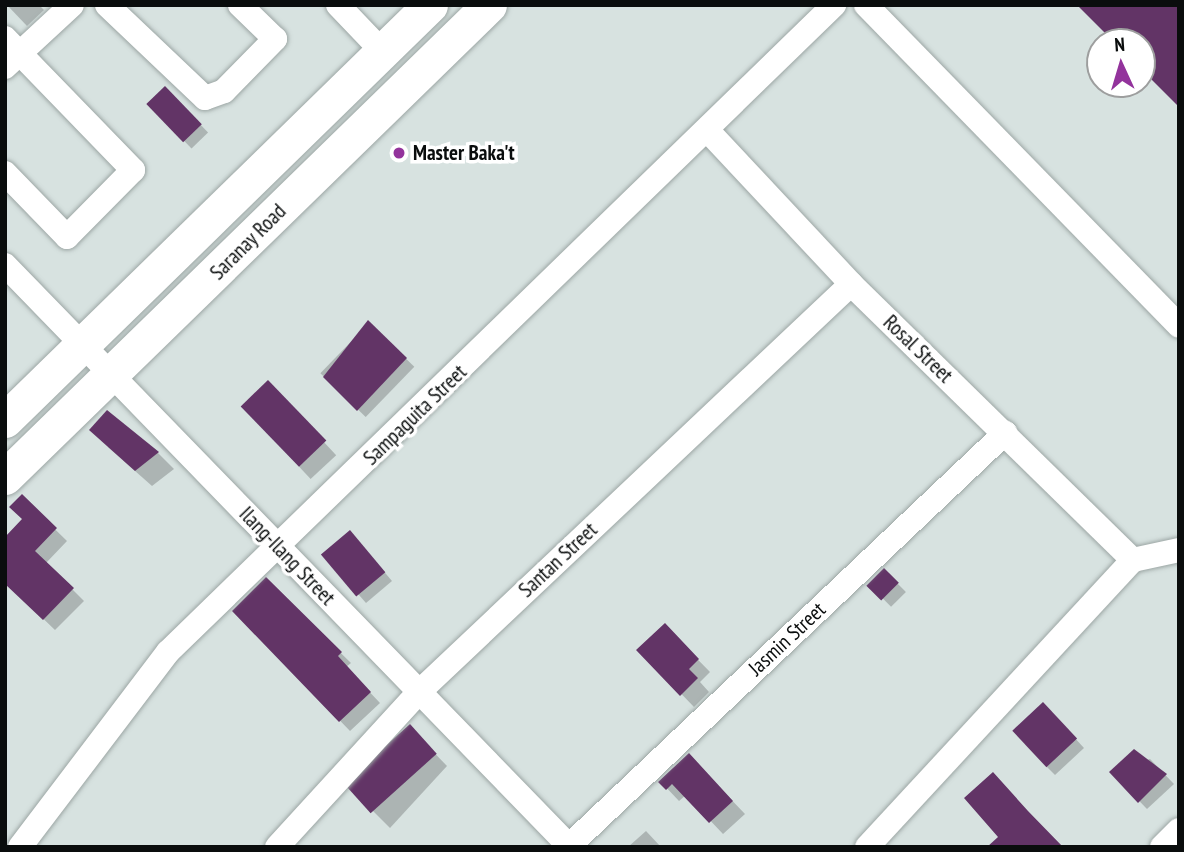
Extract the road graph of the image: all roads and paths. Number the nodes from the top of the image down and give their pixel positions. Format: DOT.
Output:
graph roads {
  1 [pos="72,5"];
  2 [pos="107,5"];
  3 [pos="240,5"];
  4 [pos="338,5"];
  5 [pos="430,5"];
  6 [pos="489,5"];
  7 [pos="834,5"];
  8 [pos="866,5"];
  9 [pos="382,51"];
  10 [pos="10,52"];
  11 [pos="709,132"];
  12 [pos="5,173"];
  13 [pos="5,265"];
  14 [pos="851,284"];
  15 [pos="1179,326"];
  16 [pos="85,344"];
  17 [pos="115,374"];
  18 [pos="5,420"];
  19 [pos="1005,433"];
  20 [pos="5,477"];
  21 [pos="278,548"];
  22 [pos="1179,550"];
  23 [pos="1133,560"];
  24 [pos="419,692"];
  25 [pos="1179,830"];
  26 [pos="569,846"];
  27 [pos="20,847"];
  28 [pos="277,847"];
  29 [pos="867,847"];
  30 [pos="1162,847"];
  1 -- 10 [label="street"];
  2 -- 3 [label="street"];
  4 -- 9 [label="street"];
  5 -- 9 [label="street, Saranay Road"];
  6 -- 17 [label="street, Saranay Road"];
  7 -- 11 [label="street, Sampaguita Street"];
  8 -- 15 [label="street"];
  9 -- 16 [label="street, Saranay Road"];
  10 -- 12 [label="street"];
  11 -- 14 [label="street, Rosal Street"];
  11 -- 21 [label="street, Sampaguita Street"];
  13 -- 16 [label="street, Ilang-Ilang Street"];
  14 -- 19 [label="street, Rosal Street"];
  14 -- 24 [label="street, Santan Street"];
  16 -- 17 [label="street, Ilang-Ilang Street"];
  16 -- 18 [label="street, Saranay Road"];
  17 -- 20 [label="street, Saranay Road"];
  17 -- 21 [label="street, Ilang-Ilang Street"];
  19 -- 23 [label="street, Rosal Street"];
  19 -- 26 [label="street, Jasmin Street"];
  21 -- 24 [label="street, Ilang-Ilang Street"];
  21 -- 27 [label="street, Sampaguita Street"];
  22 -- 23 [label="street"];
  23 -- 29 [label="street"];
  24 -- 26 [label="street, Ilang-Ilang Street"];
  24 -- 28 [label="street, Santan Street"];
  25 -- 30 [label="street"];
}
